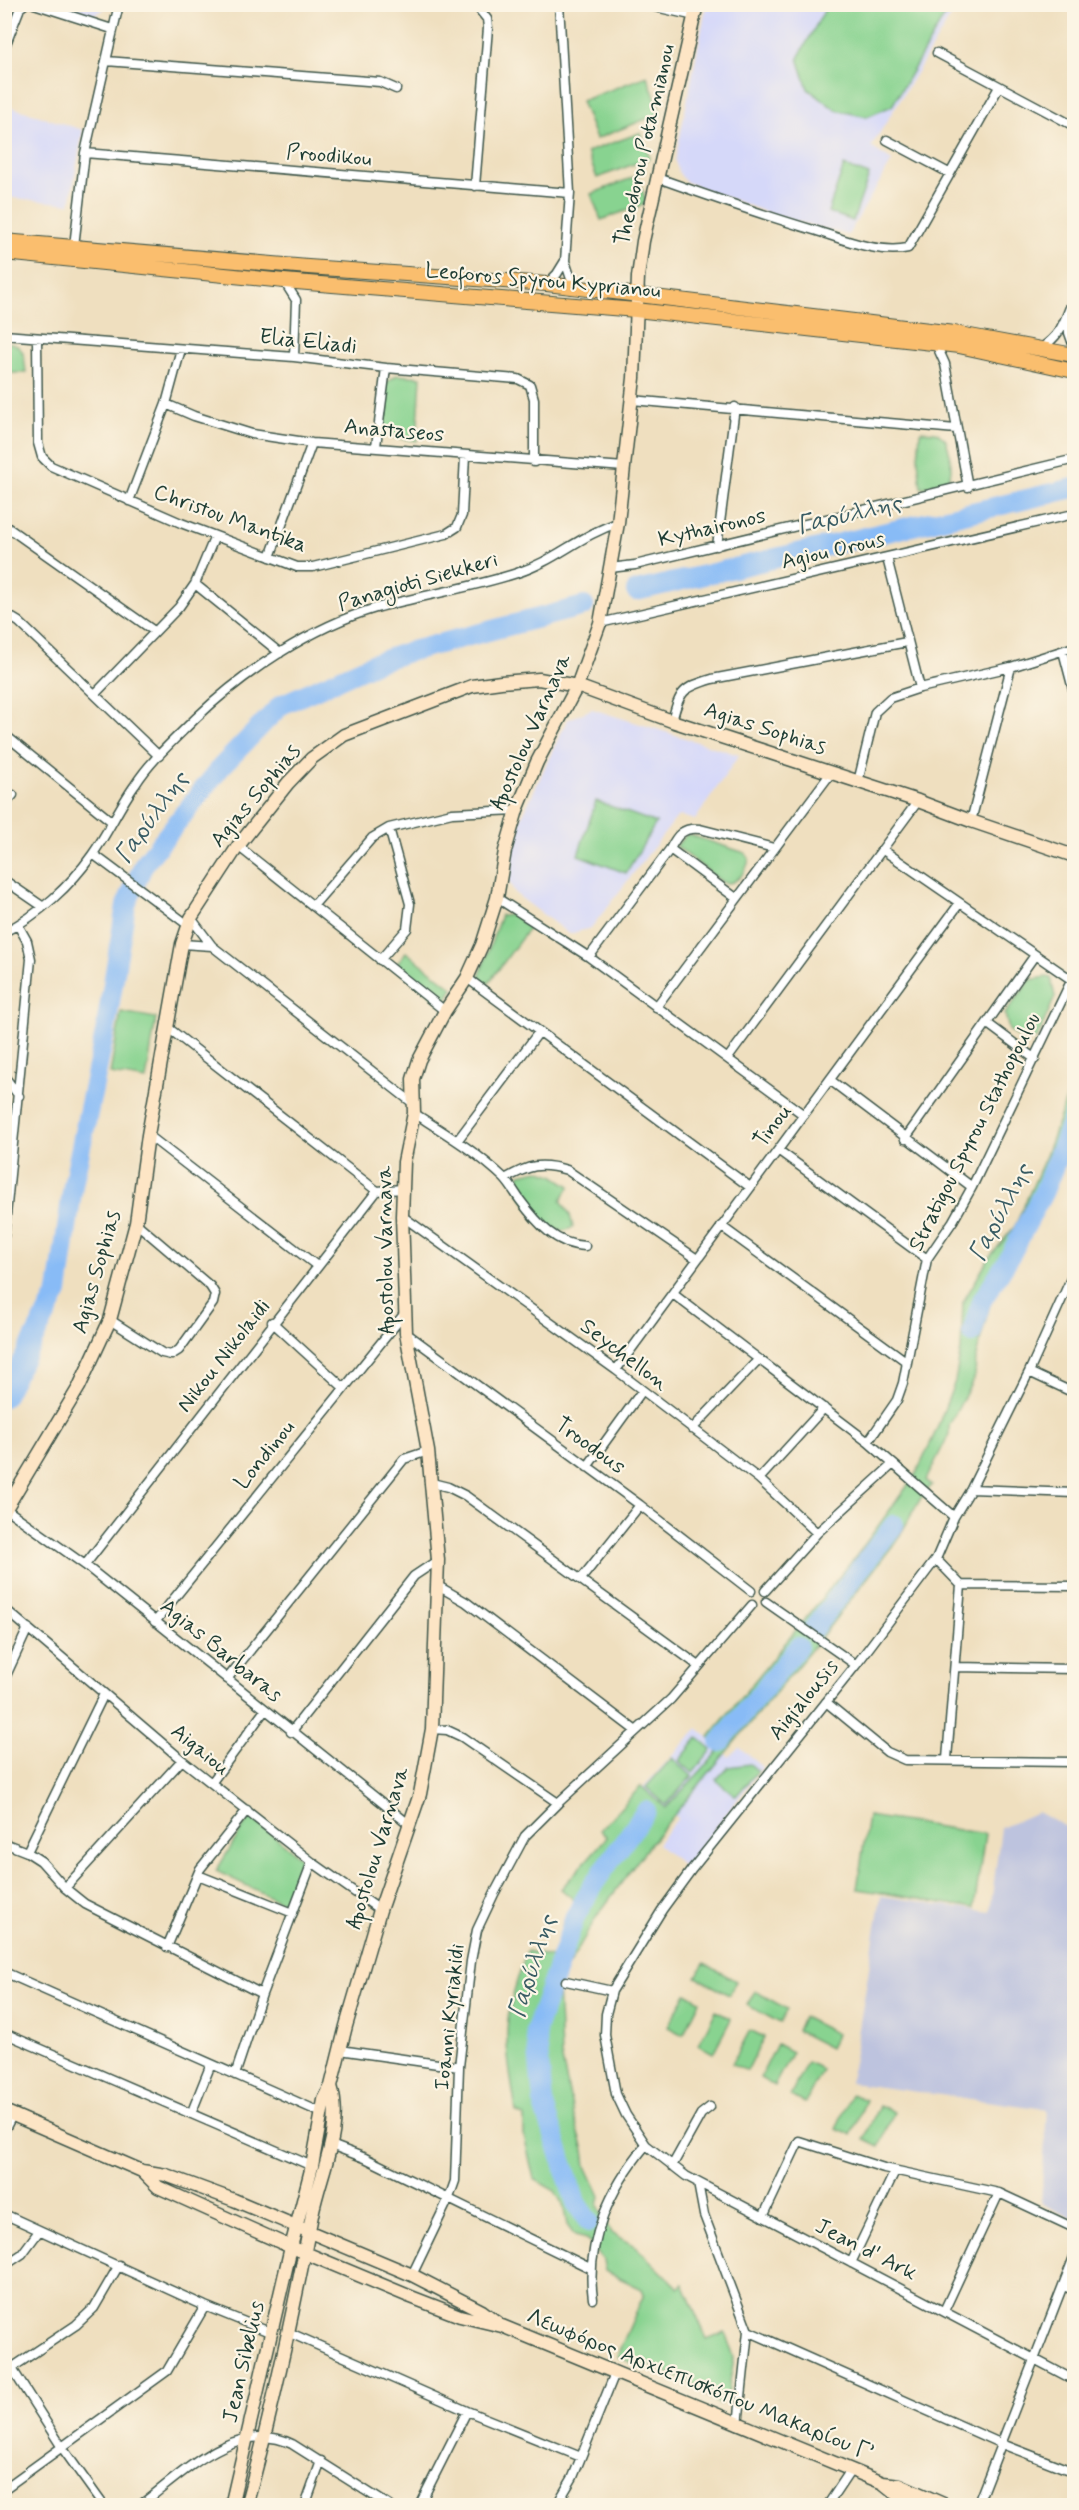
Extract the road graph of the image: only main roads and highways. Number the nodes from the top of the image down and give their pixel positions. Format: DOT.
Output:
graph roads {
  1 [pos="696,10"];
  2 [pos="4,241"];
  3 [pos="4,253"];
  4 [pos="637,295"];
  5 [pos="636,310"];
  6 [pos="1074,355"];
  7 [pos="1074,371"];
  8 [pos="577,686"];
  9 [pos="1074,856"];
  10 [pos="7,1504"];
  11 [pos="330,2086"];
  12 [pos="9,2113"];
  13 [pos="142,2171"];
  14 [pos="296,2227"];
  15 [pos="310,2233"];
  16 [pos="291,2247"];
  17 [pos="305,2253"];
  18 [pos="502,2326"];
  19 [pos="883,2483"];
  20 [pos="231,2505"];
  21 [pos="246,2505"];
  22 [pos="920,2505"];
  23 [pos="948,2505"];
  1 -- 4 [label="main road, Theodorou Potamianou"];
  2 -- 4 [label="main road, Leoforos Spyrou Kyprianou"];
  3 -- 5 [label="main road, Leoforos Spyrou Kyprianou"];
  4 -- 5 [label="main road, Apostolou Varnava"];
  4 -- 6 [label="main road, Leoforos Spyrou Kyprianou"];
  5 -- 7 [label="main road, Leoforos Spyrou Kyprianou"];
  5 -- 8 [label="main road, Apostolou Varnava"];
  8 -- 9 [label="main road, Agias Sophias"];
  8 -- 10 [label="main road, Agias Sophias"];
  8 -- 11 [label="main road, Apostolou Varnava"];
  11 -- 14 [label="main road, Apostolou Varnava"];
  11 -- 15 [label="main road, Apostolou Varnava"];
  12 -- 13 [label="main road, Λεωφόρος Αρχιεπισκόπου Μακαρίου Γ’"];
  13 -- 14 [label="main road, Λεωφόρος Αρχιεπισκόπου Μακαρίου Γ’"];
  13 -- 16 [label="main road, Λεωφόρος Αρχιεπισκόπου Μακαρίου Γ’"];
  14 -- 15 [label="main road, Λεωφόρος Αρχιεπισκόπου Μακαρίου Γ’"];
  14 -- 16 [label="main road, Jean Sibelius"];
  15 -- 17 [label="main road, Jean Sibelius"];
  15 -- 18 [label="main road, Λεωφόρος Αρχιεπισκόπου Μακαρίου Γ’"];
  16 -- 17 [label="main road, Λεωφόρος Αρχιεπισκόπου Μακαρίου Γ’"];
  16 -- 20 [label="main road, Jean Sibelius"];
  17 -- 18 [label="main road, Λεωφόρος Αρχιεπισκόπου Μακαρίου Γ’"];
  17 -- 21 [label="main road, Jean Sibelius"];
  18 -- 19 [label="main road, Λεωφόρος Αρχιεπισκόπου Μακαρίου Γ’"];
  19 -- 22 [label="main road, Λεωφόρος Αρχιεπισκόπου Μακαρίου Γ’"];
  19 -- 23 [label="main road, Λεωφόρος Αρχιεπισκόπου Μακαρίου Γ’"];
}
